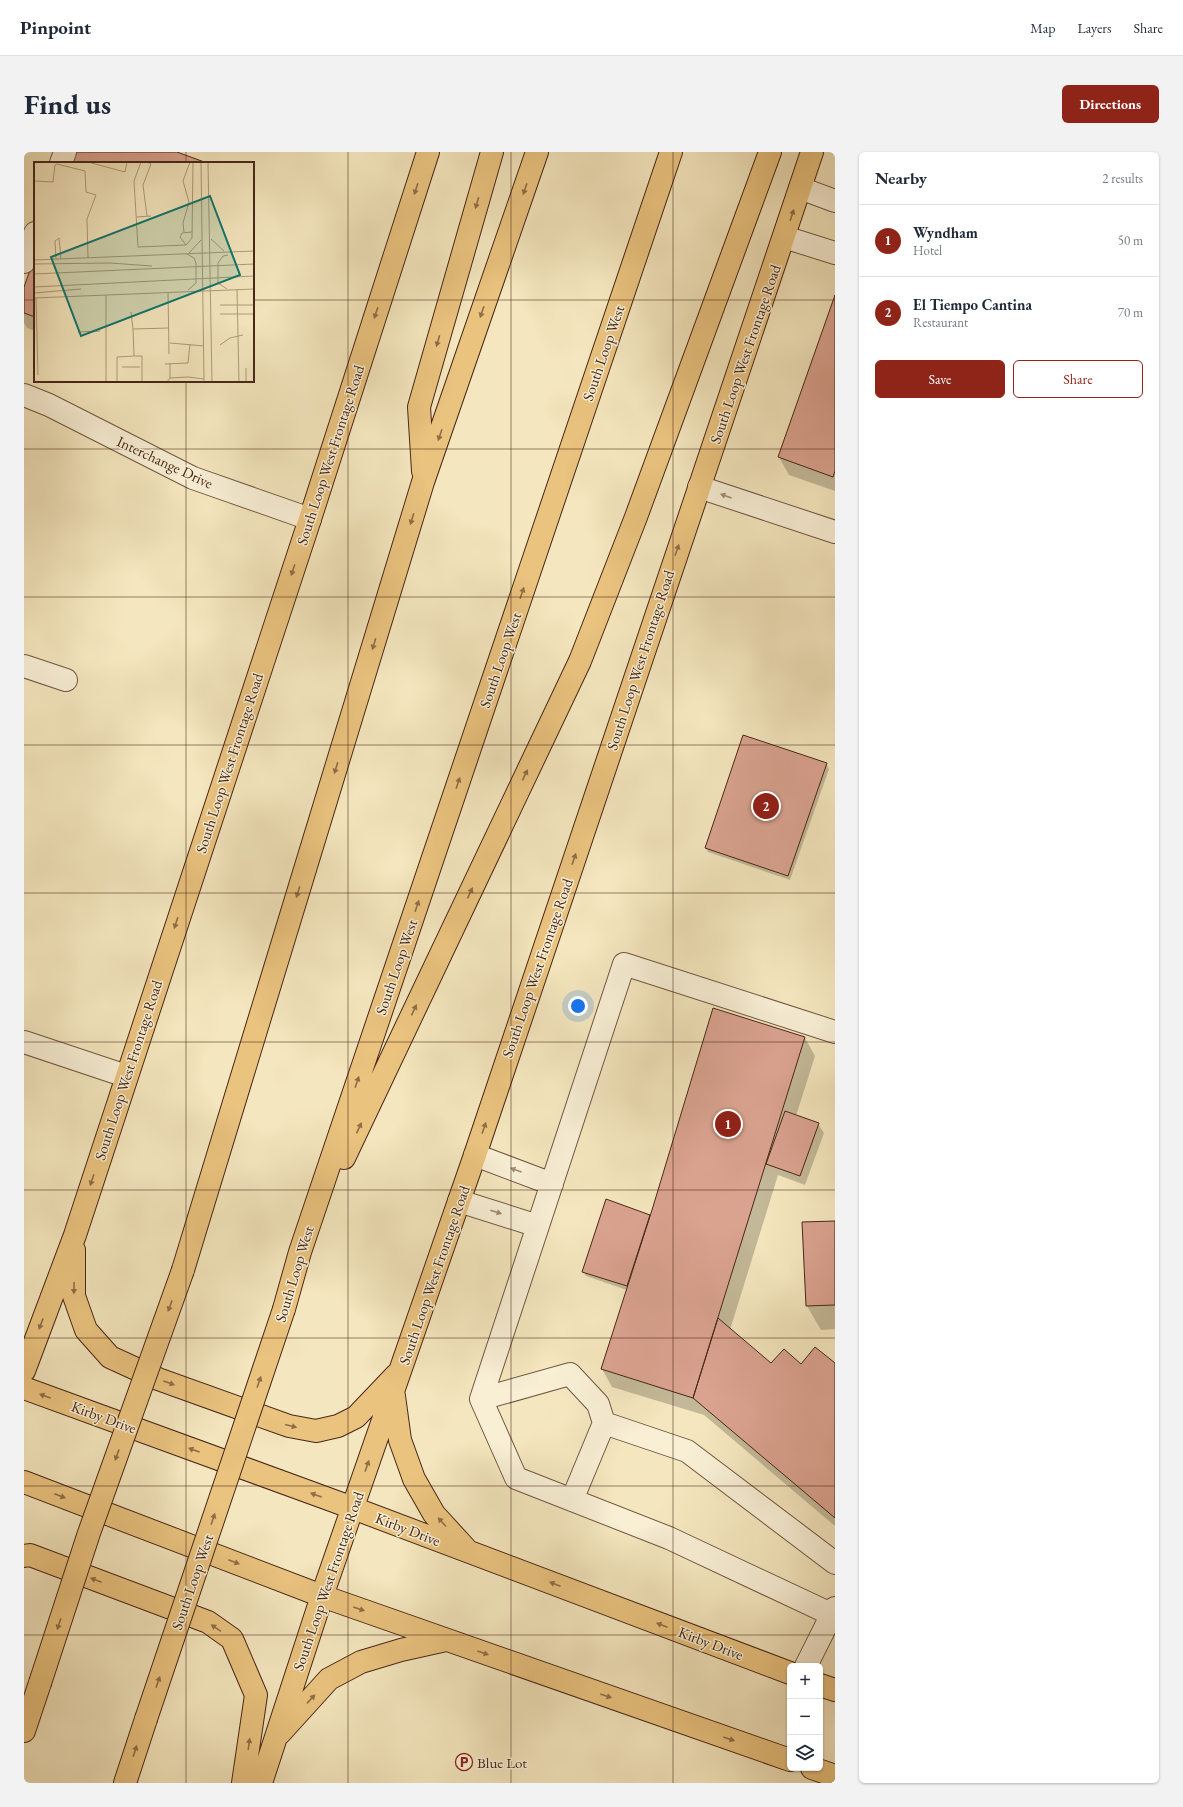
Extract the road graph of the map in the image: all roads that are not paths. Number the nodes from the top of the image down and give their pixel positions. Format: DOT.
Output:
graph roads {
  1 [pos="65,152"];
  2 [pos="428,152"];
  3 [pos="492,152"];
  4 [pos="538,152"];
  5 [pos="671,152"];
  6 [pos="770,152"];
  7 [pos="812,152"];
  8 [pos="61,162"];
  9 [pos="800,188"];
  10 [pos="835,201"];
  11 [pos="34,236"];
  12 [pos="784,237"];
  13 [pos="835,253"];
  14 [pos="24,262"];
  15 [pos="24,395"];
  16 [pos="423,482"];
  17 [pos="699,486"];
  18 [pos="310,519"];
  19 [pos="835,532"];
  20 [pos="24,666"];
  21 [pos="66,680"];
  22 [pos="835,1032"];
  23 [pos="24,1042"];
  24 [pos="126,1076"];
  25 [pos="475,1155"];
  26 [pos="552,1184"];
  27 [pos="459,1201"];
  28 [pos="538,1226"];
  29 [pos="74,1235"];
  30 [pos="300,1252"];
  31 [pos="401,1369"];
  32 [pos="24,1371"];
  33 [pos="24,1388"];
  34 [pos="394,1390"];
  35 [pos="481,1399"];
  36 [pos="604,1423"];
  37 [pos="24,1482"];
  38 [pos="572,1500"];
  39 [pos="353,1508"];
  40 [pos="468,1552"];
  41 [pos="24,1556"];
  42 [pos="835,1563"];
  43 [pos="322,1596"];
  44 [pos="834,1613"];
  45 [pos="446,1640"];
  46 [pos="808,1663"];
  47 [pos="787,1672"];
  48 [pos="823,1686"];
  49 [pos="835,1690"];
  50 [pos="24,1731"];
  51 [pos="275,1738"];
  52 [pos="787,1759"];
  53 [pos="821,1771"];
  54 [pos="835,1776"];
  55 [pos="125,1783"];
  56 [pos="244,1783"];
  57 [pos="261,1783"];
  1 -- 8 [label="street"];
  2 -- 18 [label="main road, South Loop West Frontage Road, one-way"];
  3 -- 16 [label="main road, one-way"];
  4 -- 16 [label="main road, one-way"];
  30 -- 5 [label="main road, South Loop West, one-way"];
  30 -- 6 [label="main road, one-way"];
  7 -- 9 [label="main road, South Loop West Frontage Road"];
  9 -- 10 [label="street"];
  12 -- 9 [label="main road, South Loop West Frontage Road, one-way"];
  11 -- 14 [label="street"];
  12 -- 13 [label="street"];
  12 -- 17 [label="main road, South Loop West Frontage Road"];
  15 -- 18 [label="street, Interchange Drive"];
  16 -- 50 [label="main road, one-way, bridge"];
  19 -- 17 [label="street, one-way"];
  25 -- 17 [label="main road, South Loop West Frontage Road, one-way"];
  18 -- 24 [label="main road, South Loop West Frontage Road, one-way"];
  20 -- 21 [label="street"];
  22 -- 26 [label="street"];
  23 -- 24 [label="street"];
  24 -- 29 [label="main road, South Loop West Frontage Road, one-way"];
  26 -- 25 [label="street, one-way"];
  25 -- 27 [label="main road, South Loop West Frontage Road"];
  26 -- 28 [label="street"];
  27 -- 28 [label="street, one-way"];
  27 -- 31 [label="main road, South Loop West Frontage Road"];
  28 -- 35 [label="street"];
  29 -- 31 [label="main road, one-way"];
  29 -- 32 [label="main road, South Loop West Frontage Road, one-way"];
  55 -- 30 [label="main road, South Loop West, one-way, bridge"];
  31 -- 34 [label="main road, South Loop West Frontage Road"];
  39 -- 33 [label="main road, Kirby Drive, one-way"];
  39 -- 34 [label="main road, South Loop West Frontage Road, one-way"];
  40 -- 34 [label="main road, one-way"];
  35 -- 36 [label="street"];
  35 -- 38 [label="street"];
  36 -- 38 [label="street"];
  36 -- 42 [label="street"];
  37 -- 43 [label="main road, one-way"];
  38 -- 44 [label="street"];
  39 -- 40 [label="main road, Kirby Drive"];
  39 -- 43 [label="main road, South Loop West Frontage Road"];
  47 -- 40 [label="main road, Kirby Drive, one-way"];
  56 -- 41 [label="main road, one-way"];
  43 -- 45 [label="main road, one-way"];
  43 -- 51 [label="main road, South Loop West Frontage Road"];
  44 -- 46 [label="street"];
  51 -- 45 [label="main road, one-way"];
  45 -- 52 [label="main road, one-way"];
  48 -- 49 [label="main road"];
  51 -- 57 [label="main road, South Loop West Frontage Road"];
  53 -- 54 [label="main road"];
}
